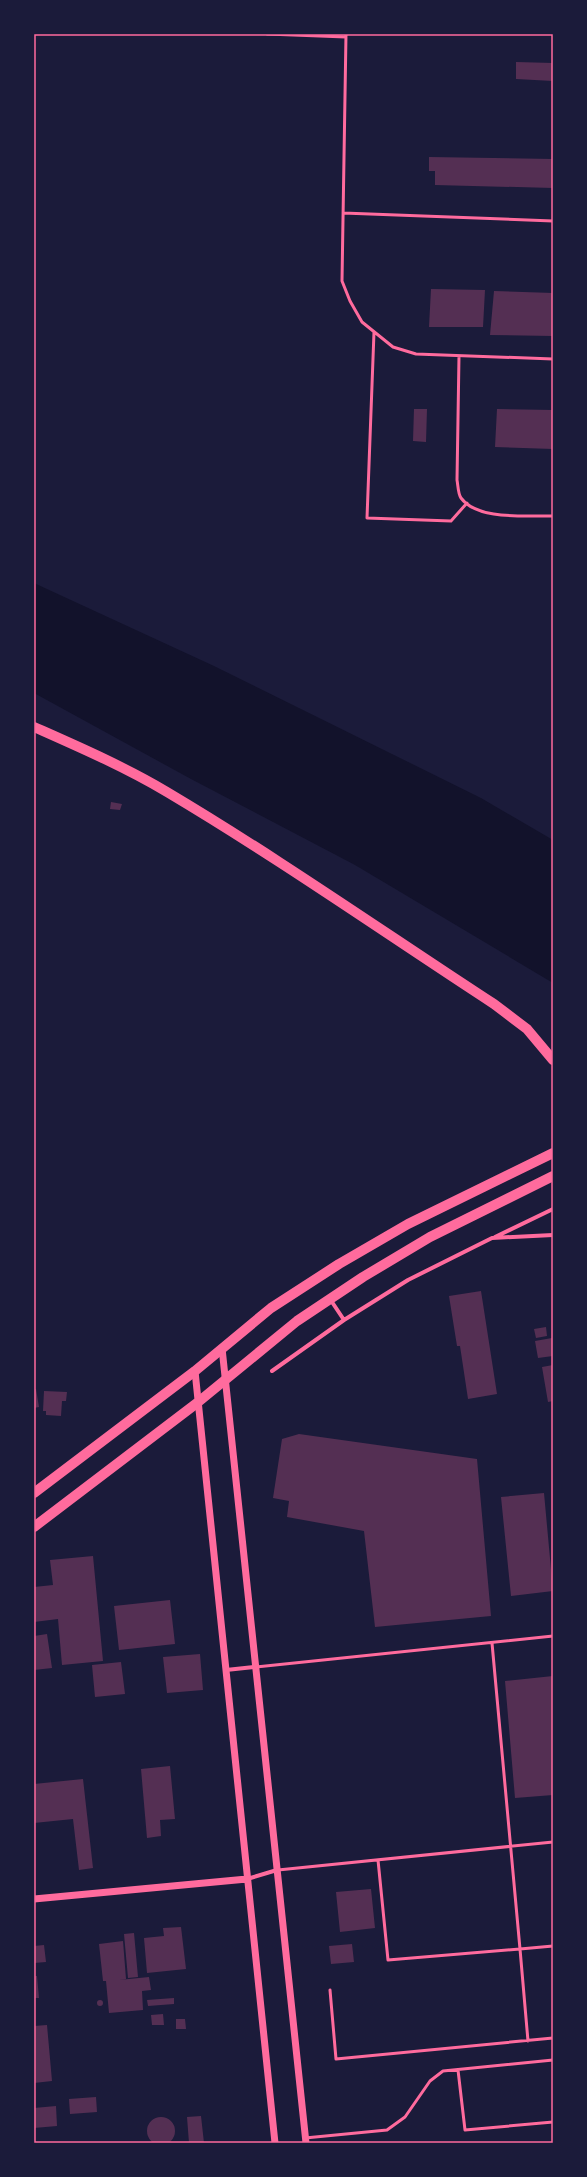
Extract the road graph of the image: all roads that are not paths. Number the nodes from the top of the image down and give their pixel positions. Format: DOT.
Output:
graph roads {
  1 [pos="267,34"];
  2 [pos="346,35"];
  3 [pos="343,214"];
  4 [pos="553,220"];
  5 [pos="374,332"];
  6 [pos="459,356"];
  7 [pos="553,359"];
  8 [pos="467,503"];
  9 [pos="553,516"];
  10 [pos="34,727"];
  11 [pos="553,1060"];
  12 [pos="553,1153"];
  13 [pos="553,1176"];
  14 [pos="553,1209"];
  15 [pos="553,1235"];
  16 [pos="492,1238"];
  17 [pos="330,1299"];
  18 [pos="344,1320"];
  19 [pos="222,1348"];
  20 [pos="195,1371"];
  21 [pos="272,1371"];
  22 [pos="224,1381"];
  23 [pos="198,1403"];
  24 [pos="34,1493"];
  25 [pos="34,1527"];
  26 [pos="553,1636"];
  27 [pos="492,1643"];
  28 [pos="254,1667"];
  29 [pos="226,1670"];
  30 [pos="553,1842"];
  31 [pos="511,1846"];
  32 [pos="378,1860"];
  33 [pos="277,1870"];
  34 [pos="247,1879"];
  35 [pos="34,1899"];
  36 [pos="553,1946"];
  37 [pos="520,1949"];
  38 [pos="330,1990"];
  39 [pos="553,2038"];
  40 [pos="528,2040"];
  41 [pos="553,2060"];
  42 [pos="458,2070"];
  43 [pos="553,2122"];
  44 [pos="305,2141"];
  45 [pos="274,2143"];
  1 -- 2 [label="lane"];
  2 -- 3 [label="lane"];
  3 -- 4 [label="lane"];
  3 -- 5 [label="lane"];
  5 -- 6 [label="lane"];
  5 -- 8 [label="lane"];
  6 -- 7 [label="lane"];
  6 -- 8 [label="lane"];
  8 -- 9 [label="lane"];
  10 -- 11 [label="main road"];
  12 -- 19 [label="main road"];
  13 -- 17 [label="main road"];
  14 -- 16 [label="street"];
  15 -- 16 [label="street"];
  16 -- 18 [label="street"];
  17 -- 18 [label="street"];
  17 -- 22 [label="main road"];
  18 -- 21 [label="street"];
  19 -- 20 [label="main road"];
  19 -- 22 [label="street"];
  20 -- 23 [label="street"];
  20 -- 24 [label="main road"];
  22 -- 23 [label="main road"];
  22 -- 28 [label="street"];
  23 -- 25 [label="main road"];
  23 -- 29 [label="street"];
  26 -- 27 [label="lane"];
  27 -- 28 [label="lane"];
  27 -- 31 [label="lane"];
  28 -- 29 [label="street"];
  28 -- 33 [label="street"];
  29 -- 34 [label="street"];
  30 -- 31 [label="lane"];
  31 -- 32 [label="lane"];
  31 -- 37 [label="lane"];
  32 -- 33 [label="lane"];
  32 -- 37 [label="lane"];
  33 -- 34 [label="street"];
  33 -- 44 [label="street"];
  34 -- 35 [label="street"];
  34 -- 45 [label="street"];
  36 -- 37 [label="lane"];
  37 -- 40 [label="lane"];
  38 -- 40 [label="lane"];
  39 -- 40 [label="lane"];
  41 -- 42 [label="lane"];
  42 -- 43 [label="lane"];
  42 -- 44 [label="lane"];
}
